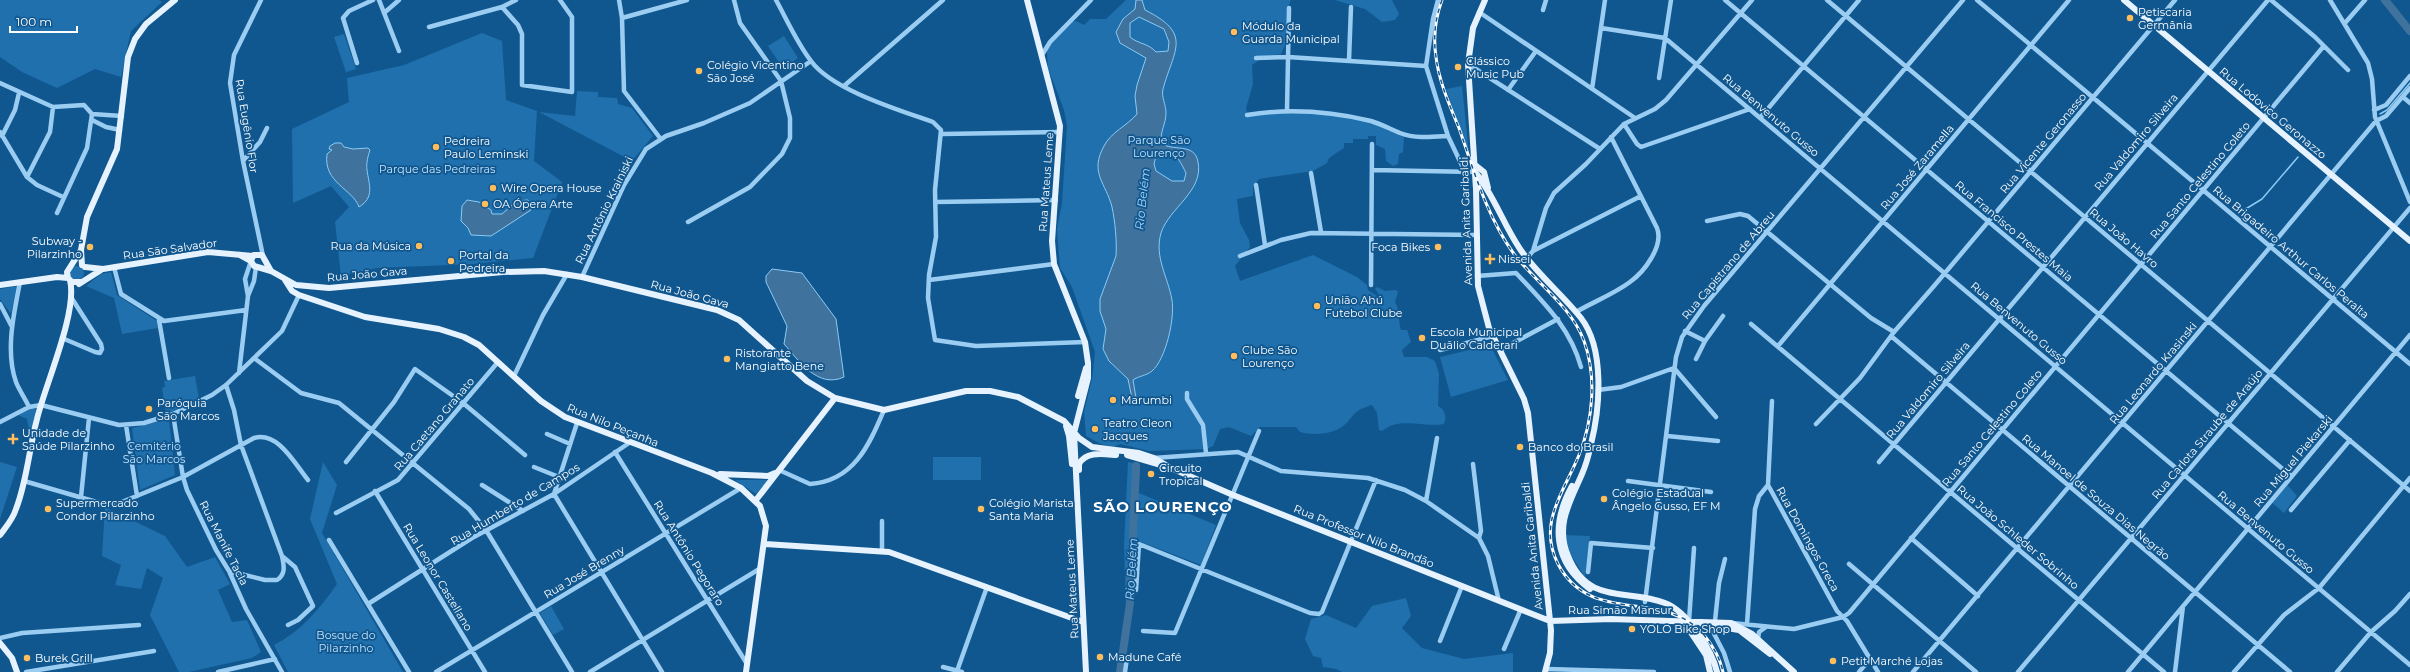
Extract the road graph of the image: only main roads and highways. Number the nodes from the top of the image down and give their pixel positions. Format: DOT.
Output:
graph roads {
  1 [pos="175,0"];
  2 [pos="1027,0"];
  3 [pos="1485,0"];
  4 [pos="2124,0"];
  5 [pos="1474,164"];
  6 [pos="1475,172"];
  7 [pos="1487,187"];
  8 [pos="1476,189"];
  9 [pos="2410,241"];
  10 [pos="81,250"];
  11 [pos="253,257"];
  12 [pos="264,258"];
  13 [pos="73,264"];
  14 [pos="83,266"];
  15 [pos="258,267"];
  16 [pos="103,269"];
  17 [pos="271,271"];
  18 [pos="68,277"];
  19 [pos="284,279"];
  20 [pos="83,281"];
  21 [pos="0,285"];
  22 [pos="72,296"];
  23 [pos="1088,363"];
  24 [pos="835,398"];
  25 [pos="1064,421"];
  26 [pos="1074,433"];
  27 [pos="1171,468"];
  28 [pos="780,470"];
  29 [pos="712,473"];
  30 [pos="1076,489"];
  31 [pos="756,500"];
  32 [pos="0,535"];
  33 [pos="765,544"];
  34 [pos="1550,621"];
  35 [pos="1687,621"];
  36 [pos="1083,622"];
  37 [pos="1699,623"];
  38 [pos="1712,624"];
  39 [pos="1731,625"];
  40 [pos="1696,632"];
  41 [pos="0,643"];
  42 [pos="3,649"];
  43 [pos="1781,661"];
  44 [pos="1546,670"];
  45 [pos="17,672"];
  46 [pos="746,672"];
  47 [pos="1086,672"];
  48 [pos="1710,672"];
  49 [pos="1717,672"];
  50 [pos="1794,672"];
  1 -- 10 [label="main road"];
  2 -- 23 [label="main road, Rua Mateus Leme"];
  3 -- 5 [label="main road, Avenida Anita Garibaldi"];
  4 -- 9 [label="main road, Rua Lodovico Geronazzo"];
  5 -- 6 [label="main road, Avenida Anita Garibaldi"];
  5 -- 7 [label="main road"];
  6 -- 7 [label="main road"];
  6 -- 8 [label="main road, Avenida Anita Garibaldi"];
  7 -- 8 [label="main road"];
  7 -- 35 [label="main road"];
  8 -- 34 [label="main road, Avenida Anita Garibaldi"];
  10 -- 13 [label="main road"];
  10 -- 14 [label="main road"];
  11 -- 12 [label="main road, Rua São Salvador"];
  11 -- 15 [label="main road"];
  11 -- 16 [label="main road, Rua São Salvador"];
  12 -- 15 [label="main road"];
  12 -- 17 [label="main road, Rua Nilo Peçanha"];
  13 -- 14 [label="main road"];
  13 -- 18 [label="main road"];
  14 -- 16 [label="main road, Rua São Salvador"];
  14 -- 20 [label="main road"];
  15 -- 17 [label="main road, Rua Nilo Peçanha"];
  16 -- 20 [label="main road, Rua São Salvador"];
  17 -- 19 [label="main road, Rua Nilo Peçanha"];
  18 -- 20 [label="main road"];
  18 -- 21 [label="main road"];
  18 -- 22 [label="main road"];
  19 -- 24 [label="main road, Rua João Gava"];
  19 -- 29 [label="main road, Rua Nilo Peçanha"];
  20 -- 22 [label="main road"];
  22 -- 32 [label="main road"];
  23 -- 25 [label="main road, Rua Mateus Leme"];
  23 -- 26 [label="main road, Rua Mateus Leme"];
  24 -- 25 [label="main road, Rua João Gava"];
  24 -- 28 [label="main road"];
  25 -- 26 [label="main road, Rua João Gava"];
  25 -- 30 [label="main road"];
  26 -- 27 [label="main road, Rua Professor Nilo Brandão"];
  26 -- 30 [label="main road, Rua Mateus Leme"];
  27 -- 30 [label="main road, Rua Professor Nilo Brandão"];
  27 -- 34 [label="main road, Rua Professor Nilo Brandão"];
  28 -- 29 [label="main road"];
  28 -- 31 [label="main road"];
  29 -- 31 [label="main road, Rua Nilo Peçanha"];
  30 -- 36 [label="main road, Rua Mateus Leme"];
  31 -- 33 [label="main road, Rua Nilo Peçanha"];
  33 -- 36 [label="main road"];
  33 -- 46 [label="main road, Rua Nilo Peçanha"];
  34 -- 35 [label="main road, Rua Simão Mansur"];
  34 -- 44 [label="main road, Avenida Anita Garibaldi"];
  35 -- 37 [label="main road, Rua Simão Mansur"];
  35 -- 38 [label="main road, Rua Simão Mansur"];
  35 -- 40 [label="main road"];
  35 -- 48 [label="main road"];
  36 -- 47 [label="main road, Rua Mateus Leme"];
  37 -- 38 [label="main road, Rua Simão Mansur"];
  37 -- 40 [label="main road"];
  38 -- 39 [label="main road, Rua Simão Mansur"];
  39 -- 43 [label="main road"];
  39 -- 43 [label="main road"];
  40 -- 49 [label="main road"];
  41 -- 42 [label="main road"];
  42 -- 45 [label="main road"];
  43 -- 50 [label="main road"];
}
